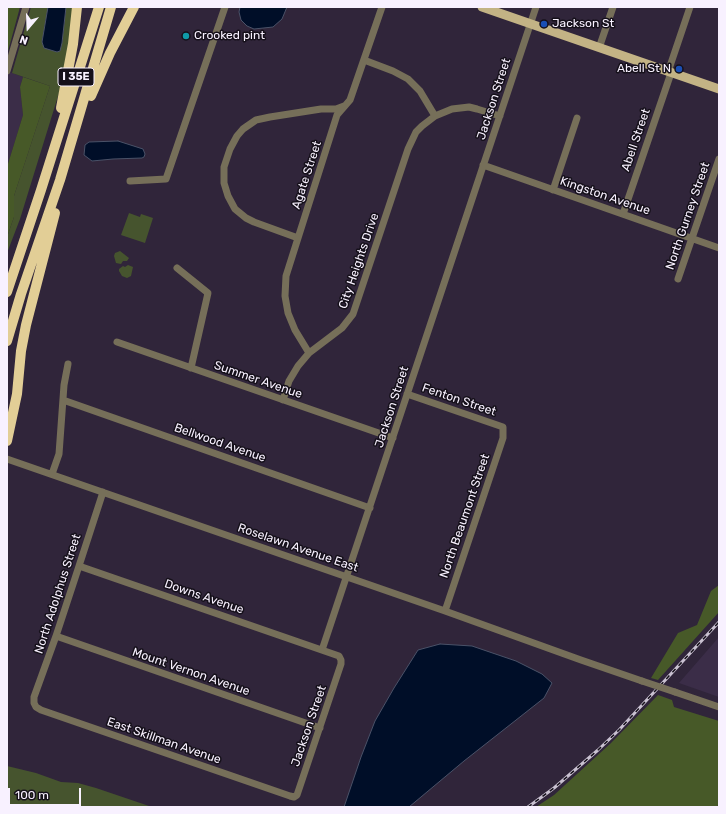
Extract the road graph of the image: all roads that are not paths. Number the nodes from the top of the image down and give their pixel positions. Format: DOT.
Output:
graph roads {
  1 [pos="26,7"];
  2 [pos="77,7"];
  3 [pos="99,7"];
  4 [pos="111,7"];
  5 [pos="134,7"];
  6 [pos="225,7"];
  7 [pos="382,7"];
  8 [pos="482,7"];
  9 [pos="536,7"];
  10 [pos="613,7"];
  11 [pos="690,7"];
  12 [pos="530,24"];
  13 [pos="599,48"];
  14 [pos="364,60"];
  15 [pos="8,71"];
  16 [pos="669,72"];
  17 [pos="719,90"];
  18 [pos="344,106"];
  19 [pos="435,116"];
  20 [pos="500,116"];
  21 [pos="577,118"];
  22 [pos="74,134"];
  23 [pos="54,148"];
  24 [pos="719,159"];
  25 [pos="483,165"];
  26 [pos="60,180"];
  27 [pos="130,181"];
  28 [pos="553,190"];
  29 [pos="623,214"];
  30 [pos="26,234"];
  31 [pos="298,238"];
  32 [pos="692,238"];
  33 [pos="719,248"];
  34 [pos="177,268"];
  35 [pos="7,272"];
  36 [pos="678,279"];
  37 [pos="7,292"];
  38 [pos="7,341"];
  39 [pos="117,342"];
  40 [pos="309,353"];
  41 [pos="68,364"];
  42 [pos="191,368"];
  43 [pos="407,394"];
  44 [pos="63,400"];
  45 [pos="283,400"];
  46 [pos="503,427"];
  47 [pos="393,438"];
  48 [pos="7,441"];
  49 [pos="7,459"];
  50 [pos="52,474"];
  51 [pos="103,492"];
  52 [pos="370,508"];
  53 [pos="79,566"];
  54 [pos="346,577"];
  55 [pos="445,611"];
  56 [pos="56,636"];
  57 [pos="322,650"];
  58 [pos="34,703"];
  59 [pos="719,707"];
  60 [pos="320,728"];
  61 [pos="290,796"];
  1 -- 15 [label="street"];
  2 -- 23 [label="highway"];
  3 -- 23 [label="highway, I 35E"];
  4 -- 22 [label="highway, I 35E"];
  5 -- 22 [label="highway"];
  6 -- 27 [label="street"];
  7 -- 14 [label="street, Agate Street"];
  8 -- 12 [label="main road"];
  9 -- 12 [label="street, Jackson Street"];
  10 -- 13 [label="street"];
  11 -- 16 [label="street, Abell Street"];
  12 -- 13 [label="main road"];
  12 -- 20 [label="street, Jackson Street"];
  13 -- 16 [label="main road"];
  14 -- 18 [label="street, Agate Street"];
  14 -- 19 [label="street"];
  16 -- 17 [label="main road"];
  16 -- 29 [label="street, Abell Street"];
  18 -- 31 [label="street, Agate Street"];
  18 -- 31 [label="street"];
  19 -- 20 [label="street"];
  19 -- 40 [label="street, City Heights Drive"];
  20 -- 25 [label="street, Jackson Street"];
  21 -- 28 [label="street"];
  22 -- 26 [label="highway, I 35E"];
  23 -- 30 [label="highway, I 35E"];
  24 -- 32 [label="street, North Gurney Street"];
  25 -- 28 [label="street, Kingston Avenue"];
  25 -- 43 [label="street, Jackson Street"];
  26 -- 38 [label="highway, I 35E"];
  26 -- 48 [label="highway"];
  28 -- 29 [label="street, Kingston Avenue"];
  29 -- 32 [label="street, Kingston Avenue"];
  30 -- 35 [label="highway"];
  30 -- 37 [label="highway, I 35E"];
  31 -- 40 [label="street, Agate Street"];
  32 -- 33 [label="street, Kingston Avenue"];
  32 -- 36 [label="street, North Gurney Street"];
  34 -- 42 [label="street"];
  39 -- 42 [label="street, Summer Avenue"];
  40 -- 45 [label="street, City Heights Drive"];
  41 -- 44 [label="street"];
  42 -- 45 [label="street, Summer Avenue"];
  43 -- 46 [label="street, Fenton Street"];
  43 -- 47 [label="street, Jackson Street"];
  44 -- 50 [label="street"];
  44 -- 52 [label="street, Bellwood Avenue"];
  45 -- 47 [label="street, Summer Avenue"];
  46 -- 55 [label="street, North Beaumont Street"];
  47 -- 52 [label="street, Jackson Street"];
  49 -- 50 [label="street, Roselawn Avenue East"];
  50 -- 51 [label="street, Roselawn Avenue East"];
  51 -- 53 [label="street, North Adolphus Street"];
  51 -- 54 [label="street, Roselawn Avenue East"];
  52 -- 54 [label="street, Jackson Street"];
  53 -- 56 [label="street, North Adolphus Street"];
  53 -- 57 [label="street, Downs Avenue"];
  54 -- 55 [label="street, Roselawn Avenue East"];
  54 -- 57 [label="street, Jackson Street"];
  55 -- 59 [label="street, Roselawn Avenue East, bridge"];
  56 -- 58 [label="street, North Adolphus Street"];
  56 -- 60 [label="street, Mount Vernon Avenue"];
  57 -- 60 [label="street, Jackson Street"];
  58 -- 61 [label="street, East Skillman Avenue"];
  60 -- 61 [label="street, Jackson Street"];
}
